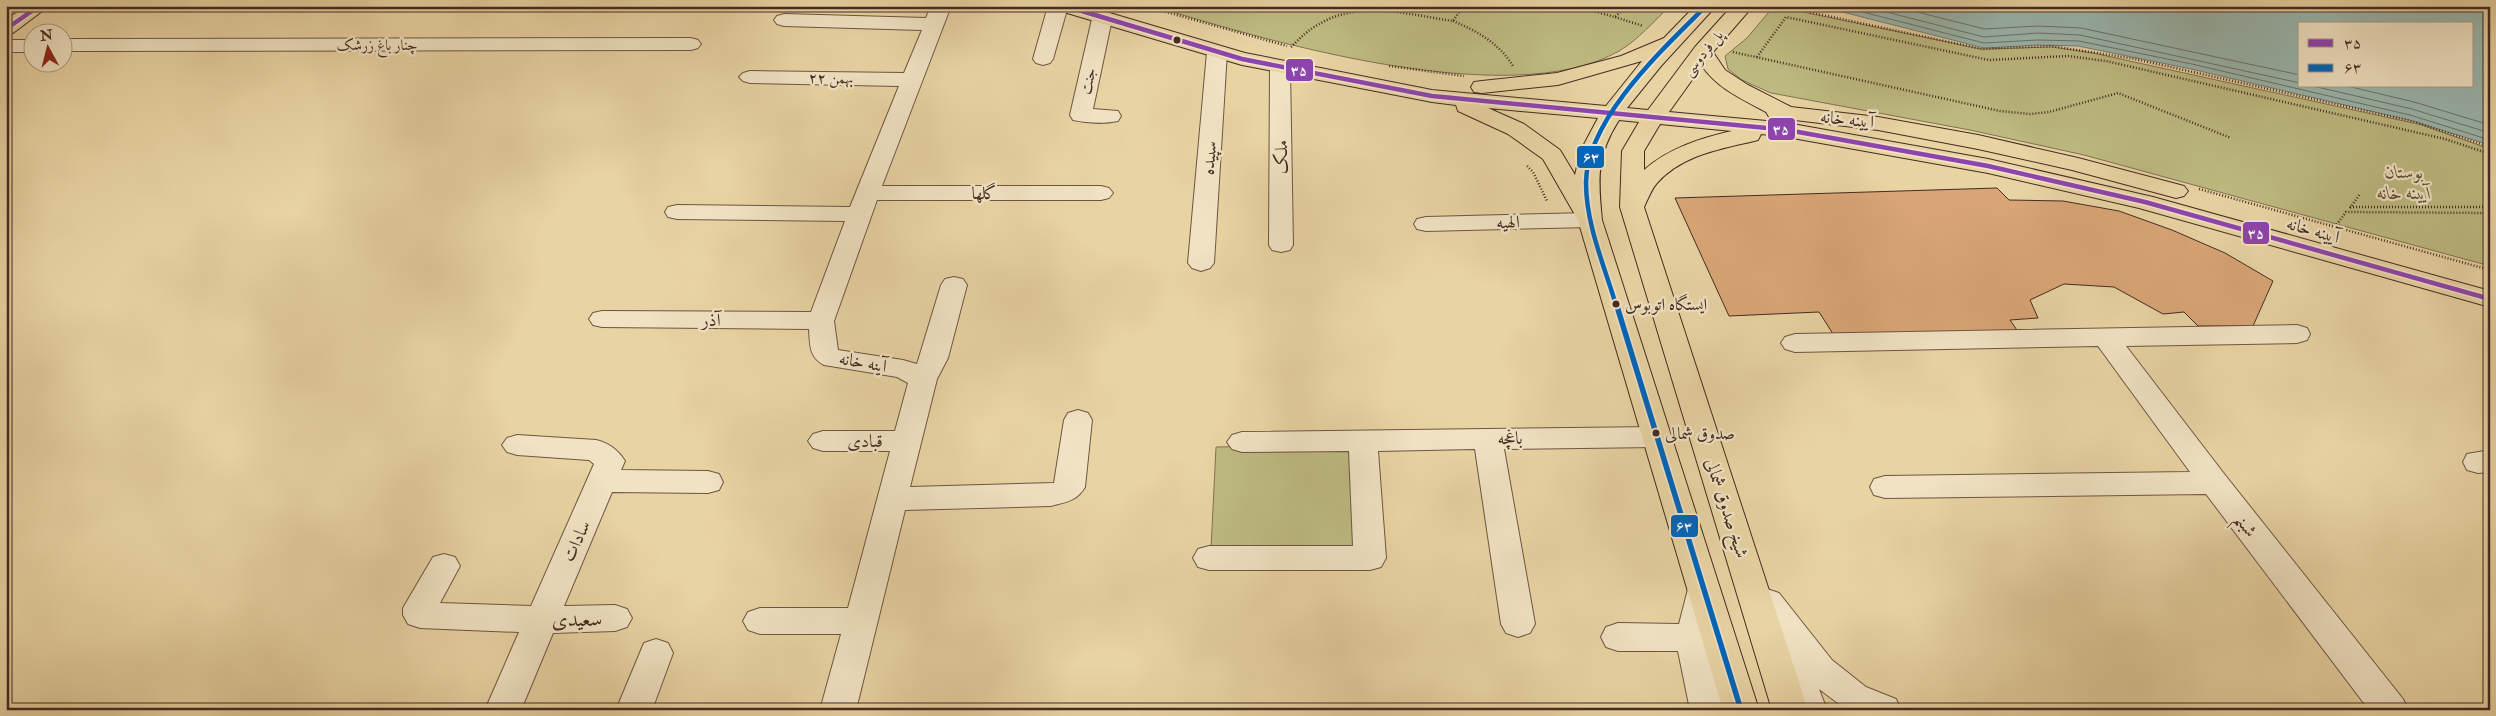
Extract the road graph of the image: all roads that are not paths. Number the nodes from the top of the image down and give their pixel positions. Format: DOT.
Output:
graph roads {
  1 [pos="29,6"];
  2 [pos="39,6"];
  3 [pos="1058,6"];
  4 [pos="1064,6"];
  5 [pos="1706,6"];
  6 [pos="1744,6"];
  7 [pos="938,13"];
  8 [pos="1103,13"];
  9 [pos="10,19"];
  10 [pos="784,20"];
  11 [pos="1673,40"];
  12 [pos="691,44"];
  13 [pos="6,46"];
  14 [pos="22,46"];
  15 [pos="72,46"];
  16 [pos="1702,51"];
  17 [pos="1217,52"];
  18 [pos="1043,59"];
  19 [pos="1280,68"];
  20 [pos="750,77"];
  21 [pos="912,80"];
  22 [pos="1474,82"];
  23 [pos="1449,98"];
  24 [pos="1617,105"];
  25 [pos="1659,110"];
  26 [pos="1110,116"];
  27 [pos="1786,121"];
  28 [pos="2010,148"];
  29 [pos="2010,171"];
  30 [pos="1101,193"];
  31 [pos="863,203"];
  32 [pos="1632,207"];
  33 [pos="677,212"];
  34 [pos="1590,220"];
  35 [pos="1426,224"];
  36 [pos="1281,245"];
  37 [pos="1200,263"];
  38 [pos="2490,280"];
  39 [pos="954,285"];
  40 [pos="2490,299"];
  41 [pos="602,319"];
  42 [pos="821,321"];
  43 [pos="2297,334"];
  44 [pos="2105,337"];
  45 [pos="1795,343"];
  46 [pos="923,378"];
  47 [pos="1078,420"];
  48 [pos="1657,436"];
  49 [pos="1488,439"];
  50 [pos="1363,440"];
  51 [pos="823,441"];
  52 [pos="906,441"];
  53 [pos="1242,442"];
  54 [pos="517,445"];
  55 [pos="604,481"];
  56 [pos="708,482"];
  57 [pos="2214,483"];
  58 [pos="1885,487"];
  59 [pos="892,499"];
  60 [pos="1209,558"];
  61 [pos="444,566"];
  62 [pos="1758,588"];
  63 [pos="1704,589"];
  64 [pos="615,618"];
  65 [pos="540,620"];
  66 [pos="860,620"];
  67 [pos="760,621"];
  68 [pos="1518,624"];
  69 [pos="1618,637"];
  70 [pos="1692,638"];
  71 [pos="656,653"];
  72 [pos="503,710"];
  73 [pos="634,710"];
  74 [pos="838,710"];
  75 [pos="1708,710"];
  76 [pos="1741,710"];
  77 [pos="1790,710"];
  78 [pos="1809,710"];
  79 [pos="1882,710"];
  80 [pos="2390,710"];
  1 -- 9 [label="main road"];
  2 -- 9 [label="main road"];
  3 -- 18 [label="street"];
  4 -- 8 [label="main road, آیینه خانه"];
  5 -- 11 [label="main road, پل فردوسی"];
  6 -- 16 [label="main road, پل فردوسی"];
  7 -- 10 [label="street"];
  7 -- 21 [label="street, آینه خانه"];
  8 -- 17 [label="main road, آیینه خانه"];
  8 -- 22 [label="main road, آیینه خانه"];
  8 -- 26 [label="street, جنت"];
  11 -- 22 [label="main road"];
  11 -- 24 [label="main road, پل فردوسی"];
  12 -- 15 [label="street, چنار باغ زرشک"];
  13 -- 14 [label="street"];
  16 -- 25 [label="main road, پل فردوسی"];
  16 -- 27 [label="main road"];
  17 -- 19 [label="main road, آیینه خانه"];
  17 -- 37 [label="street, سپیده"];
  19 -- 23 [label="main road, آیینه خانه"];
  19 -- 36 [label="street, ملک"];
  20 -- 21 [label="street, ۲۲ بهمن"];
  21 -- 31 [label="street, آینه خانه"];
  22 -- 24 [label="main road, آیینه خانه"];
  23 -- 24 [label="main road, آیینه خانه"];
  23 -- 34 [label="main road"];
  24 -- 25 [label="main road, آیینه خانه"];
  24 -- 34 [label="main road"];
  25 -- 27 [label="main road, آیینه خانه"];
  25 -- 32 [label="main road, شیخ صدوق شمالی"];
  27 -- 28 [label="main road, آیینه خانه"];
  27 -- 29 [label="main road, آیینه خانه"];
  27 -- 32 [label="main road"];
  28 -- 29 [label="main road"];
  28 -- 38 [label="main road, آیینه خانه"];
  29 -- 40 [label="main road, آیینه خانه"];
  30 -- 31 [label="street, گلها"];
  31 -- 33 [label="street, گلها"];
  31 -- 42 [label="street, آینه خانه"];
  32 -- 62 [label="main road, شیخ صدوق شمالی"];
  34 -- 35 [label="street, الهیه"];
  34 -- 48 [label="main road"];
  39 -- 46 [label="street"];
  41 -- 42 [label="street, آذر"];
  42 -- 46 [label="street, آینه خانه"];
  43 -- 44 [label="street"];
  44 -- 45 [label="street"];
  44 -- 57 [label="street, شبنم"];
  46 -- 52 [label="street"];
  47 -- 59 [label="street"];
  48 -- 49 [label="street, باغچه"];
  48 -- 63 [label="main road"];
  49 -- 50 [label="street, باغچه"];
  49 -- 68 [label="street"];
  50 -- 53 [label="street, باغچه"];
  50 -- 60 [label="street"];
  51 -- 52 [label="street, قبادی"];
  52 -- 59 [label="street"];
  54 -- 55 [label="street, سادات"];
  55 -- 56 [label="street"];
  55 -- 65 [label="street, سادات"];
  57 -- 58 [label="street"];
  57 -- 80 [label="street, شبنم"];
  59 -- 66 [label="street"];
  61 -- 65 [label="street, سعیدی"];
  62 -- 77 [label="main road, شیخ صدوق شمالی"];
  62 -- 78 [label="street, شیخ صدوق شمالی"];
  62 -- 79 [label="street"];
  63 -- 70 [label="street"];
  63 -- 76 [label="main road"];
  64 -- 65 [label="street, سعیدی"];
  65 -- 72 [label="street, سادات"];
  66 -- 67 [label="street"];
  66 -- 74 [label="street"];
  69 -- 70 [label="street"];
  70 -- 75 [label="street"];
  71 -- 73 [label="street"];
}
